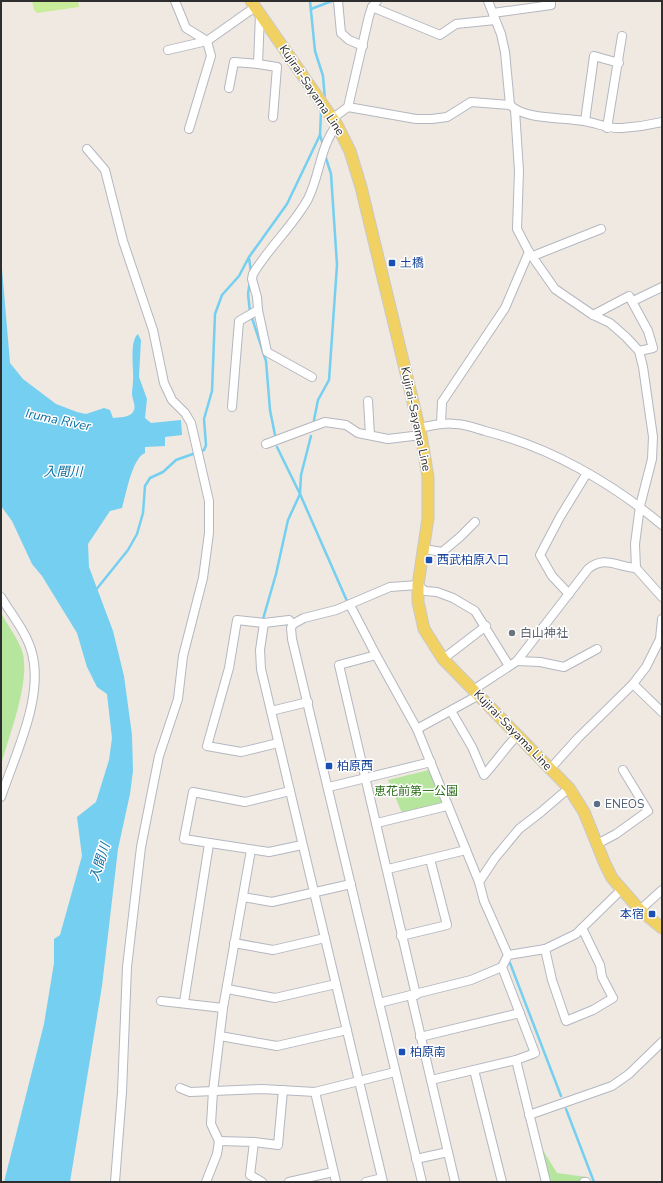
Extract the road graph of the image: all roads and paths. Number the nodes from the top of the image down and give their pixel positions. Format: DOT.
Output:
graph roads {
  1 [pos="175,1"];
  2 [pos="338,1"];
  3 [pos="488,1"];
  4 [pos="551,1"];
  5 [pos="375,4"];
  6 [pos="255,7"];
  7 [pos="494,16"];
  8 [pos="622,36"];
  9 [pos="207,41"];
  10 [pos="363,46"];
  11 [pos="168,50"];
  12 [pos="619,63"];
  13 [pos="258,64"];
  14 [pos="229,88"];
  15 [pos="348,107"];
  16 [pos="513,108"];
  17 [pos="273,116"];
  18 [pos="585,121"];
  19 [pos="335,122"];
  20 [pos="662,122"];
  21 [pos="608,128"];
  22 [pos="190,129"];
  23 [pos="87,149"];
  24 [pos="602,230"];
  25 [pos="531,254"];
  26 [pos="662,287"];
  27 [pos="633,301"];
  28 [pos="258,310"];
  29 [pos="593,315"];
  30 [pos="639,351"];
  31 [pos="312,377"];
  32 [pos="368,401"];
  33 [pos="232,408"];
  34 [pos="440,424"];
  35 [pos="420,432"];
  36 [pos="370,435"];
  37 [pos="266,444"];
  38 [pos="588,473"];
  39 [pos="640,506"];
  40 [pos="475,522"];
  41 [pos="662,525"];
  42 [pos="424,549"];
  43 [pos="636,568"];
  44 [pos="418,585"];
  45 [pos="569,594"];
  46 [pos="1,597"];
  47 [pos="662,597"];
  48 [pos="350,605"];
  49 [pos="662,619"];
  50 [pos="264,623"];
  51 [pos="294,624"];
  52 [pos="486,626"];
  53 [pos="661,640"];
  54 [pos="597,649"];
  55 [pos="376,655"];
  56 [pos="443,659"];
  57 [pos="517,661"];
  58 [pos="509,666"];
  59 [pos="633,684"];
  60 [pos="476,692"];
  61 [pos="308,702"];
  62 [pos="271,711"];
  63 [pos="451,711"];
  64 [pos="662,712"];
  65 [pos="417,729"];
  66 [pos="517,736"];
  67 [pos="278,743"];
  68 [pos="431,762"];
  69 [pos="550,769"];
  70 [pos="623,770"];
  71 [pos="366,778"];
  72 [pos="329,787"];
  73 [pos="569,788"];
  74 [pos="290,791"];
  75 [pos="1,797"];
  76 [pos="447,806"];
  77 [pos="377,823"];
  78 [pos="210,844"];
  79 [pos="597,844"];
  80 [pos="302,845"];
  81 [pos="251,850"];
  82 [pos="466,850"];
  83 [pos="430,859"];
  84 [pos="388,869"];
  85 [pos="479,882"];
  86 [pos="351,884"];
  87 [pos="621,890"];
  88 [pos="662,890"];
  89 [pos="314,893"];
  90 [pos="243,897"];
  91 [pos="640,910"];
  92 [pos="582,928"];
  93 [pos="662,928"];
  94 [pos="402,936"];
  95 [pos="325,938"];
  96 [pos="234,943"];
  97 [pos="545,949"];
  98 [pos="508,955"];
  99 [pos="502,967"];
  100 [pos="336,984"];
  101 [pos="227,989"];
  102 [pos="414,995"];
  103 [pos="161,1000"];
  104 [pos="184,1002"];
  105 [pos="379,1003"];
  106 [pos="223,1008"];
  107 [pos="520,1013"];
  108 [pos="347,1030"];
  109 [pos="220,1036"];
  110 [pos="420,1037"];
  111 [pos="662,1042"];
  112 [pos="516,1060"];
  113 [pos="474,1070"];
  114 [pos="395,1072"];
  115 [pos="431,1080"];
  116 [pos="359,1081"];
  117 [pos="180,1088"];
  118 [pos="283,1090"];
  119 [pos="213,1091"];
  120 [pos="314,1092"];
  121 [pos="529,1115"];
  122 [pos="219,1141"];
  123 [pos="254,1142"];
  124 [pos="448,1152"];
  125 [pos="416,1159"];
  126 [pos="333,1172"];
  127 [pos="248,1178"];
  128 [pos="382,1180"];
  129 [pos="114,1182"];
  130 [pos="206,1182"];
  131 [pos="262,1182"];
  132 [pos="289,1182"];
  133 [pos="336,1182"];
  134 [pos="366,1182"];
  135 [pos="422,1182"];
  136 [pos="455,1182"];
  137 [pos="502,1182"];
  138 [pos="546,1182"];
  1 -- 9 [label="street"];
  2 -- 10 [label="street"];
  3 -- 7 [label="street"];
  4 -- 7 [label="street"];
  5 -- 7 [label="street"];
  5 -- 10 [label="street"];
  6 -- 9 [label="street"];
  6 -- 13 [label="street"];
  6 -- 19 [label="main road, Kujirai-Sayama Line"];
  7 -- 16 [label="street"];
  8 -- 12 [label="street"];
  9 -- 11 [label="street"];
  9 -- 22 [label="street"];
  10 -- 15 [label="street"];
  12 -- 18 [label="street"];
  12 -- 21 [label="street"];
  13 -- 14 [label="street"];
  13 -- 17 [label="street"];
  15 -- 16 [label="street"];
  15 -- 19 [label="street"];
  16 -- 18 [label="street"];
  16 -- 25 [label="street"];
  18 -- 21 [label="street"];
  19 -- 28 [label="street"];
  19 -- 35 [label="main road, Kujirai-Sayama Line"];
  20 -- 21 [label="street"];
  23 -- 129 [label="street"];
  24 -- 25 [label="street"];
  25 -- 29 [label="street"];
  25 -- 34 [label="street"];
  26 -- 27 [label="street"];
  27 -- 29 [label="street"];
  27 -- 30 [label="street"];
  28 -- 31 [label="street"];
  28 -- 33 [label="street"];
  29 -- 30 [label="street"];
  30 -- 39 [label="street"];
  32 -- 36 [label="street"];
  34 -- 35 [label="street"];
  34 -- 38 [label="street"];
  35 -- 36 [label="street"];
  35 -- 42 [label="main road, Kujirai-Sayama Line"];
  36 -- 37 [label="street"];
  38 -- 39 [label="street"];
  38 -- 45 [label="street"];
  39 -- 41 [label="street"];
  39 -- 43 [label="street"];
  40 -- 42 [label="street"];
  42 -- 44 [label="main road, Kujirai-Sayama Line"];
  43 -- 45 [label="street"];
  43 -- 47 [label="street"];
  44 -- 48 [label="street"];
  44 -- 52 [label="street"];
  44 -- 56 [label="main road, Kujirai-Sayama Line"];
  45 -- 57 [label="street"];
  46 -- 75 [label="street"];
  48 -- 51 [label="street"];
  48 -- 55 [label="street"];
  49 -- 53 [label="street"];
  50 -- 51 [label="street"];
  50 -- 62 [label="street"];
  50 -- 67 [label="street"];
  51 -- 61 [label="street"];
  52 -- 56 [label="street"];
  52 -- 58 [label="street"];
  53 -- 59 [label="street"];
  54 -- 57 [label="street"];
  55 -- 65 [label="street"];
  55 -- 71 [label="street"];
  56 -- 60 [label="main road, Kujirai-Sayama Line"];
  57 -- 58 [label="street"];
  58 -- 60 [label="street"];
  59 -- 64 [label="street"];
  59 -- 69 [label="street"];
  60 -- 63 [label="street"];
  60 -- 66 [label="main road, Kujirai-Sayama Line"];
  61 -- 62 [label="street"];
  61 -- 72 [label="street"];
  62 -- 67 [label="street"];
  63 -- 65 [label="street"];
  63 -- 66 [label="street"];
  65 -- 68 [label="street"];
  66 -- 69 [label="main road, Kujirai-Sayama Line"];
  67 -- 74 [label="street"];
  68 -- 71 [label="street"];
  68 -- 76 [label="street"];
  69 -- 73 [label="main road, Kujirai-Sayama Line"];
  70 -- 79 [label="street"];
  71 -- 72 [label="street"];
  71 -- 77 [label="street"];
  72 -- 86 [label="street"];
  73 -- 79 [label="main road, Kujirai-Sayama Line"];
  73 -- 85 [label="street"];
  74 -- 78 [label="street"];
  74 -- 80 [label="street"];
  76 -- 77 [label="street"];
  76 -- 82 [label="street"];
  77 -- 84 [label="street"];
  78 -- 81 [label="street"];
  78 -- 104 [label="street"];
  79 -- 87 [label="main road, Kujirai-Sayama Line"];
  80 -- 81 [label="street"];
  80 -- 89 [label="street"];
  81 -- 90 [label="street"];
  82 -- 83 [label="street"];
  82 -- 85 [label="street"];
  83 -- 84 [label="street"];
  83 -- 94 [label="street"];
  84 -- 94 [label="street"];
  85 -- 98 [label="street"];
  86 -- 89 [label="street"];
  86 -- 105 [label="street"];
  87 -- 91 [label="main road, Kujirai-Sayama Line"];
  87 -- 92 [label="street"];
  88 -- 91 [label="street"];
  89 -- 90 [label="street"];
  89 -- 95 [label="street"];
  90 -- 96 [label="street"];
  91 -- 93 [label="main road, Kujirai-Sayama Line"];
  92 -- 97 [label="street"];
  92 -- 97 [label="street"];
  94 -- 102 [label="street"];
  95 -- 96 [label="street"];
  95 -- 100 [label="street"];
  96 -- 101 [label="street"];
  97 -- 98 [label="street"];
  98 -- 99 [label="street"];
  99 -- 102 [label="street"];
  99 -- 107 [label="street"];
  100 -- 101 [label="street"];
  100 -- 108 [label="street"];
  101 -- 106 [label="street"];
  102 -- 105 [label="street"];
  102 -- 110 [label="street"];
  103 -- 104 [label="street"];
  104 -- 106 [label="street"];
  105 -- 114 [label="street"];
  106 -- 109 [label="street"];
  107 -- 110 [label="street"];
  107 -- 112 [label="street"];
  108 -- 109 [label="street"];
  108 -- 116 [label="street"];
  109 -- 119 [label="street"];
  110 -- 115 [label="street"];
  111 -- 121 [label="street"];
  112 -- 113 [label="street"];
  112 -- 121 [label="street"];
  113 -- 115 [label="street"];
  113 -- 137 [label="street"];
  114 -- 116 [label="street"];
  114 -- 125 [label="street"];
  115 -- 124 [label="street"];
  116 -- 120 [label="street"];
  116 -- 128 [label="street"];
  117 -- 119 [label="street"];
  118 -- 119 [label="street"];
  118 -- 120 [label="street"];
  118 -- 123 [label="street"];
  119 -- 122 [label="street"];
  120 -- 126 [label="street"];
  121 -- 138 [label="street"];
  122 -- 123 [label="street"];
  122 -- 130 [label="street"];
  123 -- 127 [label="street"];
  124 -- 125 [label="street"];
  124 -- 136 [label="street"];
  125 -- 135 [label="street"];
  126 -- 132 [label="street"];
  126 -- 133 [label="street"];
  127 -- 131 [label="street"];
  128 -- 134 [label="street"];
}
